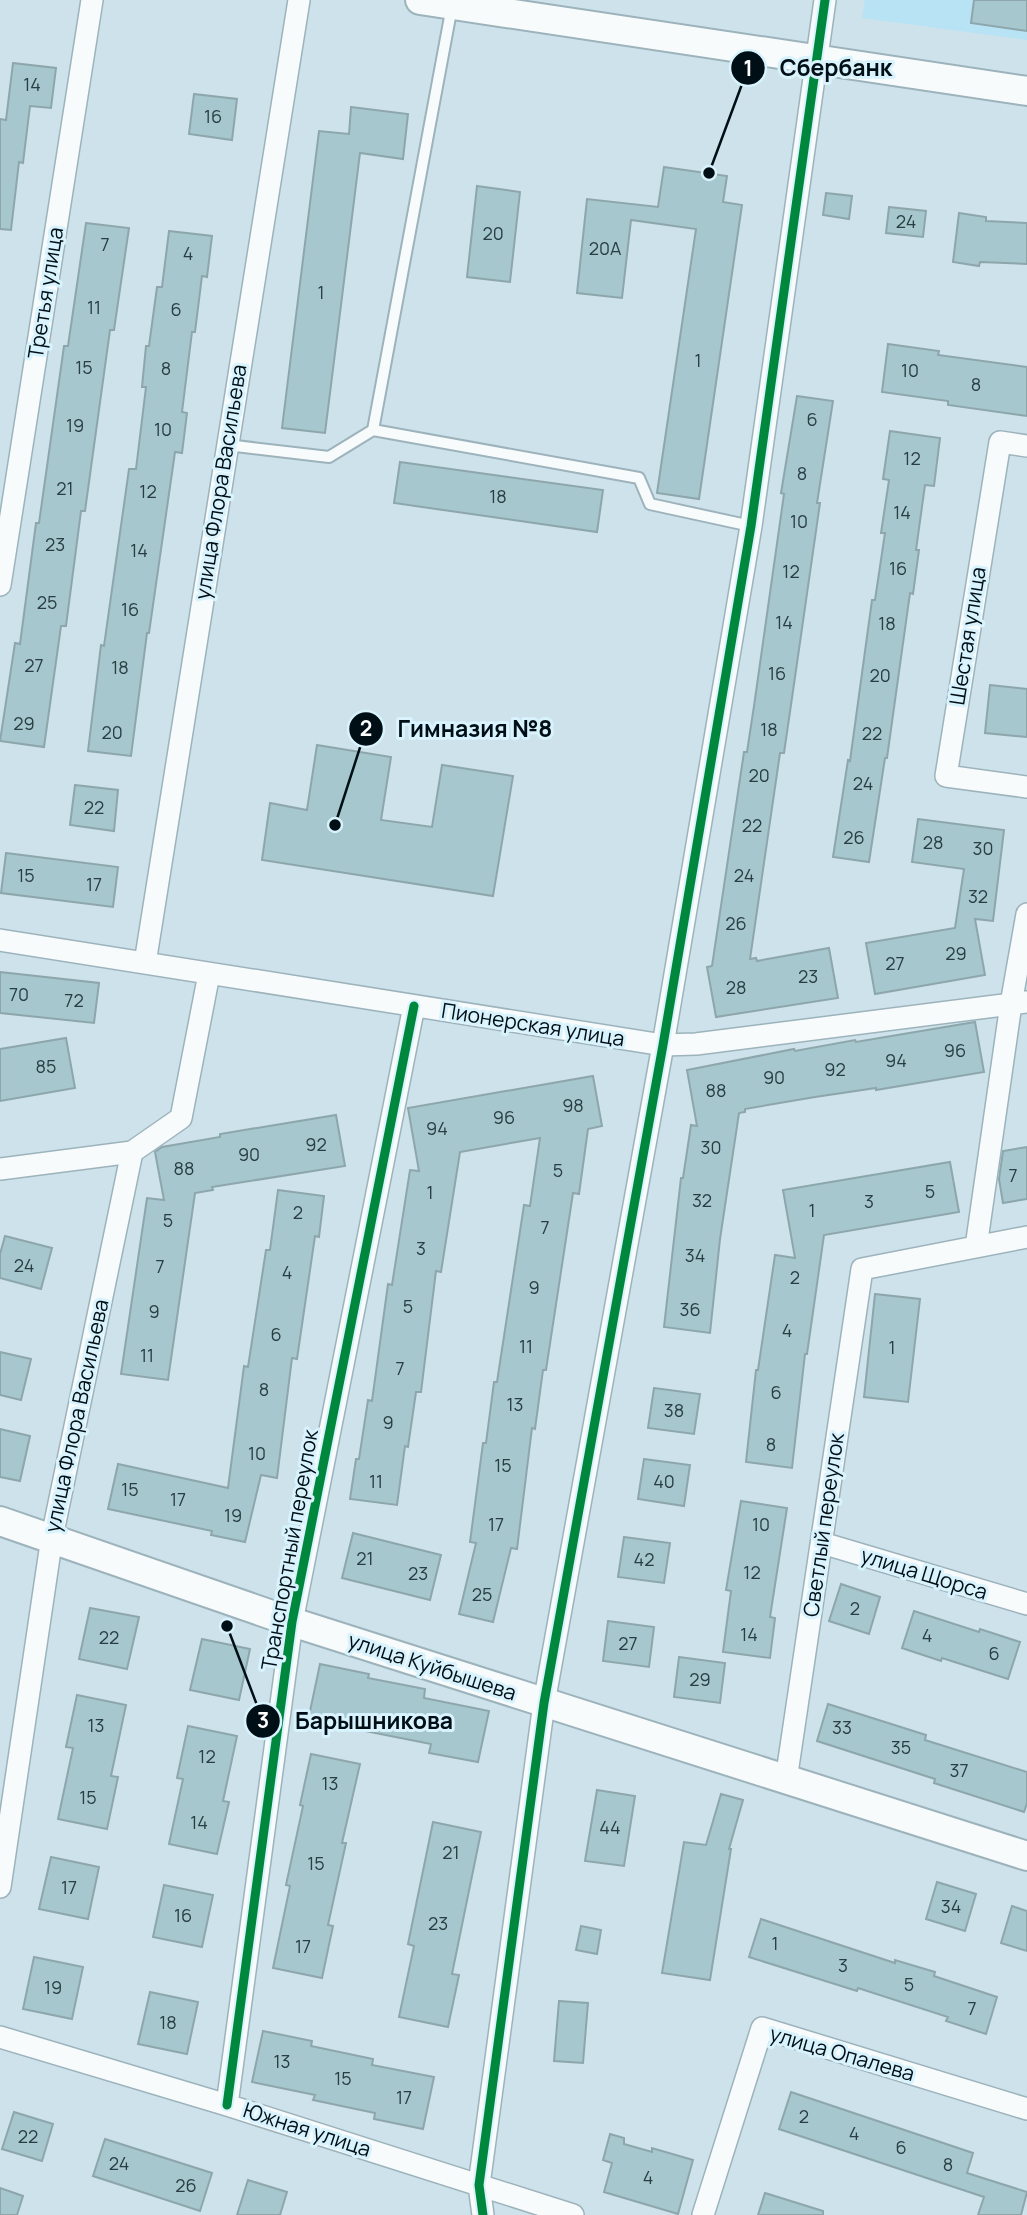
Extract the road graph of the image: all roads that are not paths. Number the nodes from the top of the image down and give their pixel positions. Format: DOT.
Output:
graph roads {
  1 [pos="92,0"];
  2 [pos="299,0"];
  3 [pos="420,0"];
  4 [pos="825,0"];
  5 [pos="452,4"];
  6 [pos="816,61"];
  7 [pos="1027,91"];
  8 [pos="373,430"];
  9 [pos="227,445"];
  10 [pos="1027,446"];
  11 [pos="751,526"];
  12 [pos="0,585"];
  13 [pos="1027,787"];
  14 [pos="1027,914"];
  15 [pos="0,940"];
  16 [pos="145,963"];
  17 [pos="209,974"];
  18 [pos="1019,1003"];
  19 [pos="414,1006"];
  20 [pos="663,1045"];
  21 [pos="132,1152"];
  22 [pos="0,1169"];
  23 [pos="1027,1237"];
  24 [pos="976,1247"];
  25 [pos="0,1521"];
  26 [pos="52,1537"];
  27 [pos="822,1543"];
  28 [pos="1027,1604"];
  29 [pos="292,1622"];
  30 [pos="544,1703"];
  31 [pos="786,1780"];
  32 [pos="7,1785"];
  33 [pos="1027,1856"];
  34 [pos="0,1887"];
  35 [pos="0,2036"];
  36 [pos="227,2105"];
  37 [pos="1027,2109"];
  38 [pos="479,2185"];
  39 [pos="483,2215"];
  40 [pos="573,2215"];
  41 [pos="703,2215"];
  1 -- 12 [label="street, Третья улица"];
  2 -- 9 [label="street, улица Флора Васильева"];
  3 -- 5 [label="street"];
  4 -- 6 [label="street"];
  5 -- 6 [label="street"];
  5 -- 8 [label="lane"];
  6 -- 7 [label="street"];
  6 -- 11 [label="street"];
  8 -- 9 [label="lane"];
  8 -- 11 [label="lane"];
  9 -- 16 [label="street, улица Флора Васильева"];
  10 -- 13 [label="street, Шестая улица"];
  11 -- 20 [label="street"];
  14 -- 18 [label="street"];
  15 -- 16 [label="street, Пионерская улица"];
  16 -- 17 [label="street, Пионерская улица"];
  17 -- 19 [label="street, Пионерская улица"];
  17 -- 21 [label="street"];
  18 -- 20 [label="street, Пионерская улица"];
  18 -- 24 [label="street"];
  19 -- 20 [label="street, Пионерская улица"];
  19 -- 29 [label="street, Транспортный переулок"];
  20 -- 30 [label="street"];
  21 -- 22 [label="street"];
  21 -- 26 [label="street, улица Флора Васильева"];
  23 -- 24 [label="street"];
  24 -- 27 [label="street, Светлый переулок"];
  25 -- 26 [label="street, улица Куйбышева"];
  26 -- 29 [label="street, улица Куйбышева"];
  26 -- 32 [label="street, улица Флора Васильева"];
  27 -- 28 [label="street, улица Щорса"];
  27 -- 31 [label="street, Светлый переулок"];
  29 -- 30 [label="street, улица Куйбышева"];
  29 -- 36 [label="street, Транспортный переулок"];
  30 -- 31 [label="street, улица Куйбышева"];
  30 -- 38 [label="street"];
  31 -- 33 [label="street, улица Куйбышева"];
  32 -- 34 [label="street, улица Флора Васильева"];
  35 -- 36 [label="street, Южная улица"];
  36 -- 38 [label="street, Южная улица"];
  37 -- 41 [label="street, улица Опалева"];
  38 -- 39 [label="street"];
  38 -- 40 [label="street, Южная улица"];
}
